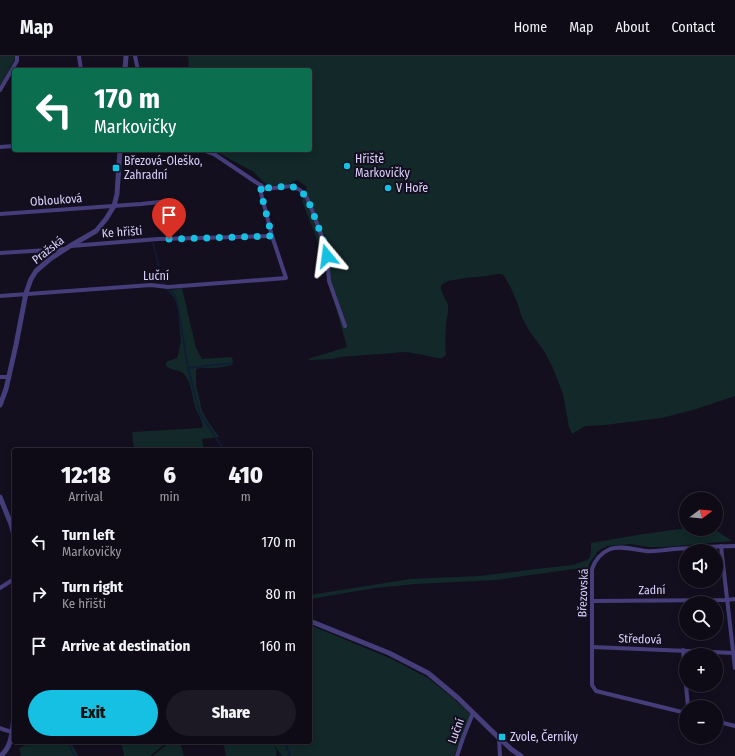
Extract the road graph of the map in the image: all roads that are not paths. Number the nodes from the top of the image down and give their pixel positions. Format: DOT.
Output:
graph roads {
  1 [pos="17,56"];
  2 [pos="79,56"];
  3 [pos="126,56"];
  4 [pos="135,56"];
  5 [pos="12,68"];
  6 [pos="81,68"];
  7 [pos="125,68"];
  8 [pos="138,68"];
  9 [pos="12,69"];
  10 [pos="0,90"];
  11 [pos="12,146"];
  12 [pos="0,147"];
  13 [pos="120,152"];
  14 [pos="208,152"];
  15 [pos="261,185"];
  16 [pos="169,201"];
  17 [pos="114,206"];
  18 [pos="0,214"];
  19 [pos="272,236"];
  20 [pos="70,246"];
  21 [pos="64,249"];
  22 [pos="0,253"];
  23 [pos="26,293"];
  24 [pos="0,296"];
  25 [pos="345,326"];
  26 [pos="9,376"];
  27 [pos="0,377"];
  28 [pos="0,405"];
  29 [pos="0,497"];
  30 [pos="12,528"];
  31 [pos="723,546"];
  32 [pos="735,546"];
  33 [pos="679,549"];
  34 [pos="723,564"];
  35 [pos="12,579"];
  36 [pos="0,588"];
  37 [pos="735,599"];
  38 [pos="727,600"];
  39 [pos="592,601"];
  40 [pos="312,623"];
  41 [pos="592,647"];
  42 [pos="679,650"];
  43 [pos="723,653"];
  44 [pos="734,654"];
  45 [pos="735,668"];
  46 [pos="679,711"];
  47 [pos="473,712"];
  48 [pos="723,723"];
  49 [pos="735,726"];
  50 [pos="0,728"];
  51 [pos="12,732"];
  52 [pos="499,738"];
  53 [pos="0,756"];
  54 [pos="457,756"];
  55 [pos="500,756"];
  56 [pos="520,756"];
  1 -- 5 [label="street"];
  2 -- 6 [label="street"];
  3 -- 7 [label="street"];
  4 -- 8 [label="street"];
  9 -- 10 [label="street"];
  11 -- 12 [label="street"];
  13 -- 17 [label="street, Pražská"];
  14 -- 15 [label="street"];
  15 -- 19 [label="street"];
  15 -- 25 [label="street"];
  16 -- 17 [label="street, Oblouková"];
  17 -- 18 [label="street, Oblouková"];
  17 -- 20 [label="street, Pražská"];
  19 -- 20 [label="street, Ke hřišti"];
  19 -- 23 [label="street, Luční"];
  20 -- 21 [label="street, Pražská"];
  21 -- 22 [label="street"];
  21 -- 23 [label="street, Pražská"];
  23 -- 24 [label="street, Luční"];
  23 -- 26 [label="street, Pražská"];
  26 -- 27 [label="street"];
  26 -- 28 [label="street, Pražská"];
  29 -- 30 [label="street"];
  31 -- 32 [label="street, Březovská"];
  33 -- 39 [label="street, Březovská"];
  34 -- 38 [label="street"];
  35 -- 36 [label="street"];
  37 -- 38 [label="street, Zadní"];
  38 -- 39 [label="street, Zadní"];
  38 -- 44 [label="street"];
  39 -- 41 [label="street, Březovská"];
  40 -- 47 [label="street"];
  41 -- 42 [label="street, Středová"];
  41 -- 46 [label="street, Březovská"];
  43 -- 44 [label="street, Středová"];
  44 -- 45 [label="street"];
  47 -- 52 [label="street"];
  47 -- 54 [label="street, Luční"];
  48 -- 49 [label="street"];
  50 -- 51 [label="street"];
  51 -- 53 [label="street"];
  52 -- 55 [label="street"];
  52 -- 56 [label="street"];
}
